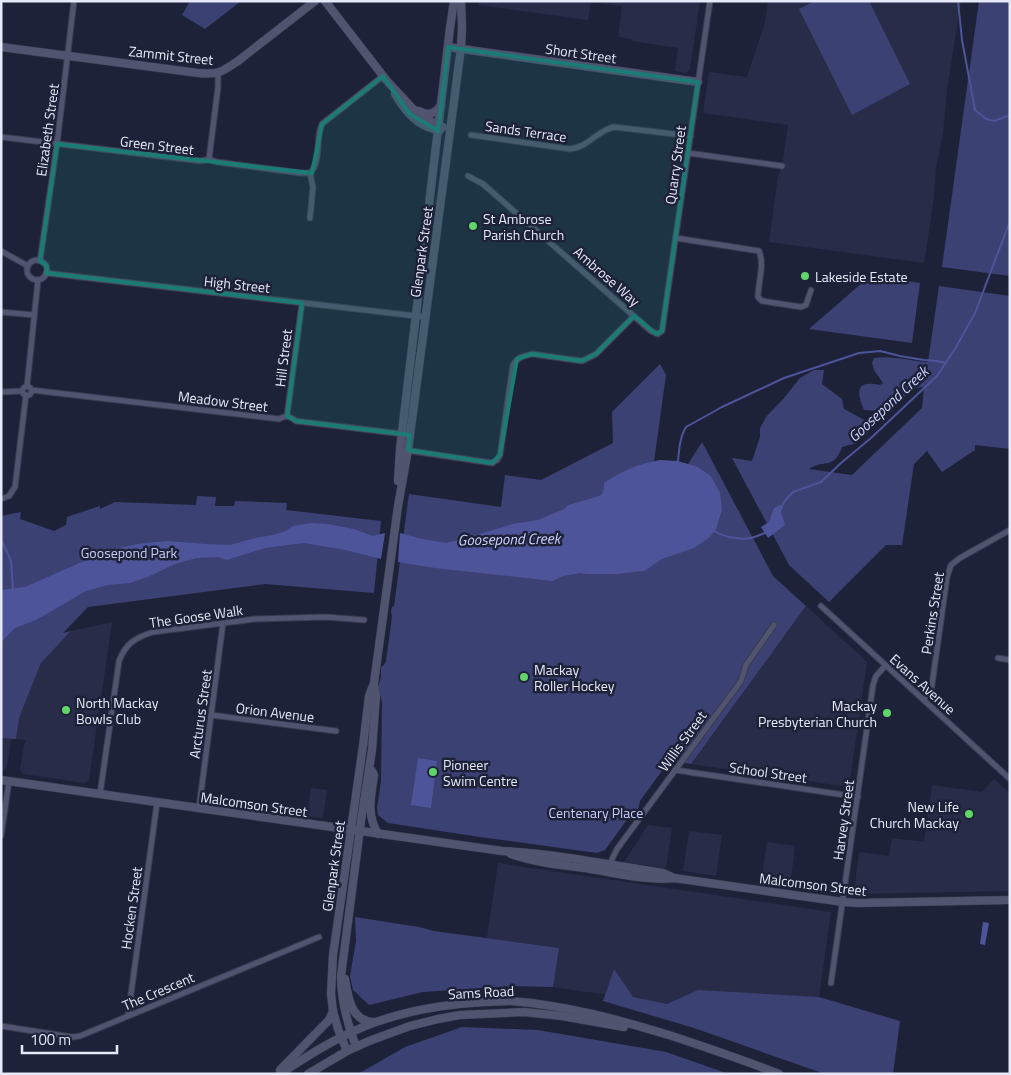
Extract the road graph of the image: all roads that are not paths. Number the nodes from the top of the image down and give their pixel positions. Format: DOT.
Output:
graph roads {
  1 [pos="74,1"];
  2 [pos="315,1"];
  3 [pos="326,1"];
  4 [pos="454,1"];
  5 [pos="461,1"];
  6 [pos="710,1"];
  7 [pos="1,47"];
  8 [pos="448,47"];
  9 [pos="460,48"];
  10 [pos="68,56"];
  11 [pos="218,73"];
  12 [pos="385,79"];
  13 [pos="698,82"];
  14 [pos="406,101"];
  15 [pos="441,105"];
  16 [pos="438,128"];
  17 [pos="450,129"];
  18 [pos="471,135"];
  19 [pos="691,136"];
  20 [pos="1,137"];
  21 [pos="57,144"];
  22 [pos="688,153"];
  23 [pos="209,159"];
  24 [pos="782,166"];
  25 [pos="310,173"];
  26 [pos="468,176"];
  27 [pos="310,218"];
  28 [pos="676,238"];
  29 [pos="1,251"];
  30 [pos="40,261"];
  31 [pos="28,266"];
  32 [pos="46,274"];
  33 [pos="38,280"];
  34 [pos="811,290"];
  35 [pos="302,303"];
  36 [pos="1,312"];
  37 [pos="34,314"];
  38 [pos="416,316"];
  39 [pos="634,316"];
  40 [pos="425,317"];
  41 [pos="662,331"];
  42 [pos="29,388"];
  43 [pos="1,392"];
  44 [pos="24,393"];
  45 [pos="287,416"];
  46 [pos="406,435"];
  47 [pos="404,450"];
  48 [pos="1,499"];
  49 [pos="1010,530"];
  50 [pos="821,606"];
  51 [pos="364,620"];
  52 [pos="224,623"];
  53 [pos="774,625"];
  54 [pos="998,658"];
  55 [pos="1010,660"];
  56 [pos="886,665"];
  57 [pos="374,683"];
  58 [pos="923,699"];
  59 [pos="211,715"];
  60 [pos="336,731"];
  61 [pos="370,765"];
  62 [pos="676,770"];
  63 [pos="1010,779"];
  64 [pos="5,781"];
  65 [pos="100,794"];
  66 [pos="858,797"];
  67 [pos="157,803"];
  68 [pos="199,808"];
  69 [pos="350,830"];
  70 [pos="360,832"];
  71 [pos="378,834"];
  72 [pos="1,836"];
  73 [pos="610,869"];
  74 [pos="1010,900"];
  75 [pos="843,902"];
  76 [pos="319,937"];
  77 [pos="342,962"];
  78 [pos="831,983"];
  79 [pos="333,1011"];
  80 [pos="128,1016"];
  81 [pos="376,1022"];
  82 [pos="1,1026"];
  83 [pos="350,1033"];
  84 [pos="342,1037"];
  85 [pos="694,1043"];
  86 [pos="356,1047"];
  87 [pos="347,1051"];
  88 [pos="279,1074"];
  89 [pos="308,1074"];
  90 [pos="779,1074"];
  1 -- 10 [label="street, Elizabeth Street"];
  2 -- 11 [label="main road, Zammit Street"];
  3 -- 12 [label="main road"];
  4 -- 8 [label="main road, Glenpark Street"];
  5 -- 9 [label="main road, Glenpark Street"];
  6 -- 13 [label="street, Quarry Street"];
  7 -- 10 [label="main road, Zammit Street"];
  8 -- 9 [label="main road, Short Street"];
  8 -- 15 [label="main road, Glenpark Street"];
  9 -- 13 [label="main road, Short Street"];
  9 -- 17 [label="main road, Glenpark Street"];
  10 -- 11 [label="main road, Zammit Street"];
  10 -- 21 [label="street, Elizabeth Street"];
  11 -- 23 [label="street"];
  12 -- 14 [label="main road"];
  12 -- 16 [label="main road"];
  12 -- 25 [label="street"];
  13 -- 19 [label="street, Quarry Street"];
  14 -- 15 [label="main road"];
  14 -- 16 [label="main road"];
  15 -- 16 [label="main road, Glenpark Street"];
  16 -- 17 [label="main road"];
  16 -- 38 [label="main road, Glenpark Street"];
  17 -- 40 [label="main road, Glenpark Street"];
  18 -- 19 [label="street, Sands Terrace"];
  19 -- 22 [label="street, Quarry Street"];
  20 -- 21 [label="street, Green Street"];
  21 -- 23 [label="street, Green Street"];
  21 -- 30 [label="street, Elizabeth Street"];
  22 -- 24 [label="street"];
  22 -- 28 [label="street, Quarry Street"];
  23 -- 25 [label="street, Green Street"];
  25 -- 27 [label="street"];
  26 -- 39 [label="street, Ambrose Way"];
  28 -- 34 [label="street"];
  28 -- 41 [label="street, Quarry Street"];
  29 -- 31 [label="street"];
  30 -- 31 [label="street"];
  30 -- 32 [label="street"];
  31 -- 33 [label="street"];
  32 -- 33 [label="street"];
  32 -- 35 [label="street, High Street"];
  33 -- 37 [label="street"];
  35 -- 38 [label="street, High Street"];
  35 -- 45 [label="street, Hill Street"];
  36 -- 37 [label="street"];
  37 -- 42 [label="street"];
  38 -- 40 [label="street, High Street"];
  38 -- 46 [label="main road, Glenpark Street"];
  39 -- 41 [label="street, Ambrose Way"];
  39 -- 47 [label="street"];
  40 -- 46 [label="main road, Glenpark Street"];
  42 -- 44 [label="street"];
  42 -- 44 [label="street"];
  42 -- 45 [label="street, Meadow Street"];
  43 -- 44 [label="street"];
  44 -- 48 [label="street"];
  45 -- 46 [label="street, Meadow Street"];
  46 -- 47 [label="main road, Glenpark Street"];
  47 -- 57 [label="main road, Glenpark Street"];
  49 -- 58 [label="street, Perkins Street"];
  50 -- 56 [label="street, Evans Avenue"];
  51 -- 52 [label="street, The Goose Walk"];
  52 -- 59 [label="street, Arcturus Street"];
  52 -- 65 [label="street, The Goose Walk"];
  53 -- 62 [label="street, Willis Street"];
  54 -- 55 [label="street"];
  56 -- 58 [label="street, Evans Avenue"];
  56 -- 66 [label="street, Harvey Street"];
  57 -- 61 [label="main road, Glenpark Street"];
  57 -- 69 [label="main road, Glenpark Street"];
  58 -- 63 [label="street, Evans Avenue"];
  59 -- 60 [label="street, Orion Avenue"];
  59 -- 68 [label="street, Arcturus Street"];
  61 -- 70 [label="main road, Glenpark Street"];
  61 -- 71 [label="main road"];
  62 -- 66 [label="street, School Street"];
  62 -- 73 [label="street, Willis Street"];
  64 -- 65 [label="main road, Malcomson Street"];
  64 -- 72 [label="street"];
  65 -- 67 [label="main road, Malcomson Street"];
  66 -- 75 [label="street, Harvey Street"];
  67 -- 68 [label="main road, Malcomson Street"];
  67 -- 80 [label="street, Hocken Street"];
  68 -- 69 [label="main road, Malcomson Street"];
  69 -- 70 [label="main road, Malcomson Street"];
  69 -- 79 [label="main road, Glenpark Street"];
  70 -- 71 [label="main road, Malcomson Street"];
  70 -- 77 [label="main road, Glenpark Street"];
  71 -- 73 [label="main road, Malcomson Street"];
  73 -- 75 [label="main road, Malcomson Street"];
  74 -- 75 [label="main road, Malcomson Street"];
  75 -- 78 [label="street, Harvey Street"];
  76 -- 80 [label="street, The Crescent"];
  77 -- 81 [label="main road"];
  77 -- 83 [label="main road, Glenpark Street"];
  79 -- 84 [label="main road, Glenpark Street"];
  79 -- 88 [label="main road"];
  80 -- 82 [label="street, The Crescent"];
  81 -- 83 [label="main road, Sams Road"];
  81 -- 85 [label="main road, Sams Road"];
  83 -- 84 [label="main road, Sams Road"];
  83 -- 86 [label="main road, Glenpark Street"];
  84 -- 87 [label="main road, Glenpark Street"];
  84 -- 88 [label="main road, Sams Road"];
  85 -- 86 [label="main road, Sams Road"];
  85 -- 90 [label="main road, Sams Road"];
  86 -- 87 [label="main road, Sams Road"];
  87 -- 89 [label="main road, Sams Road"];
}
